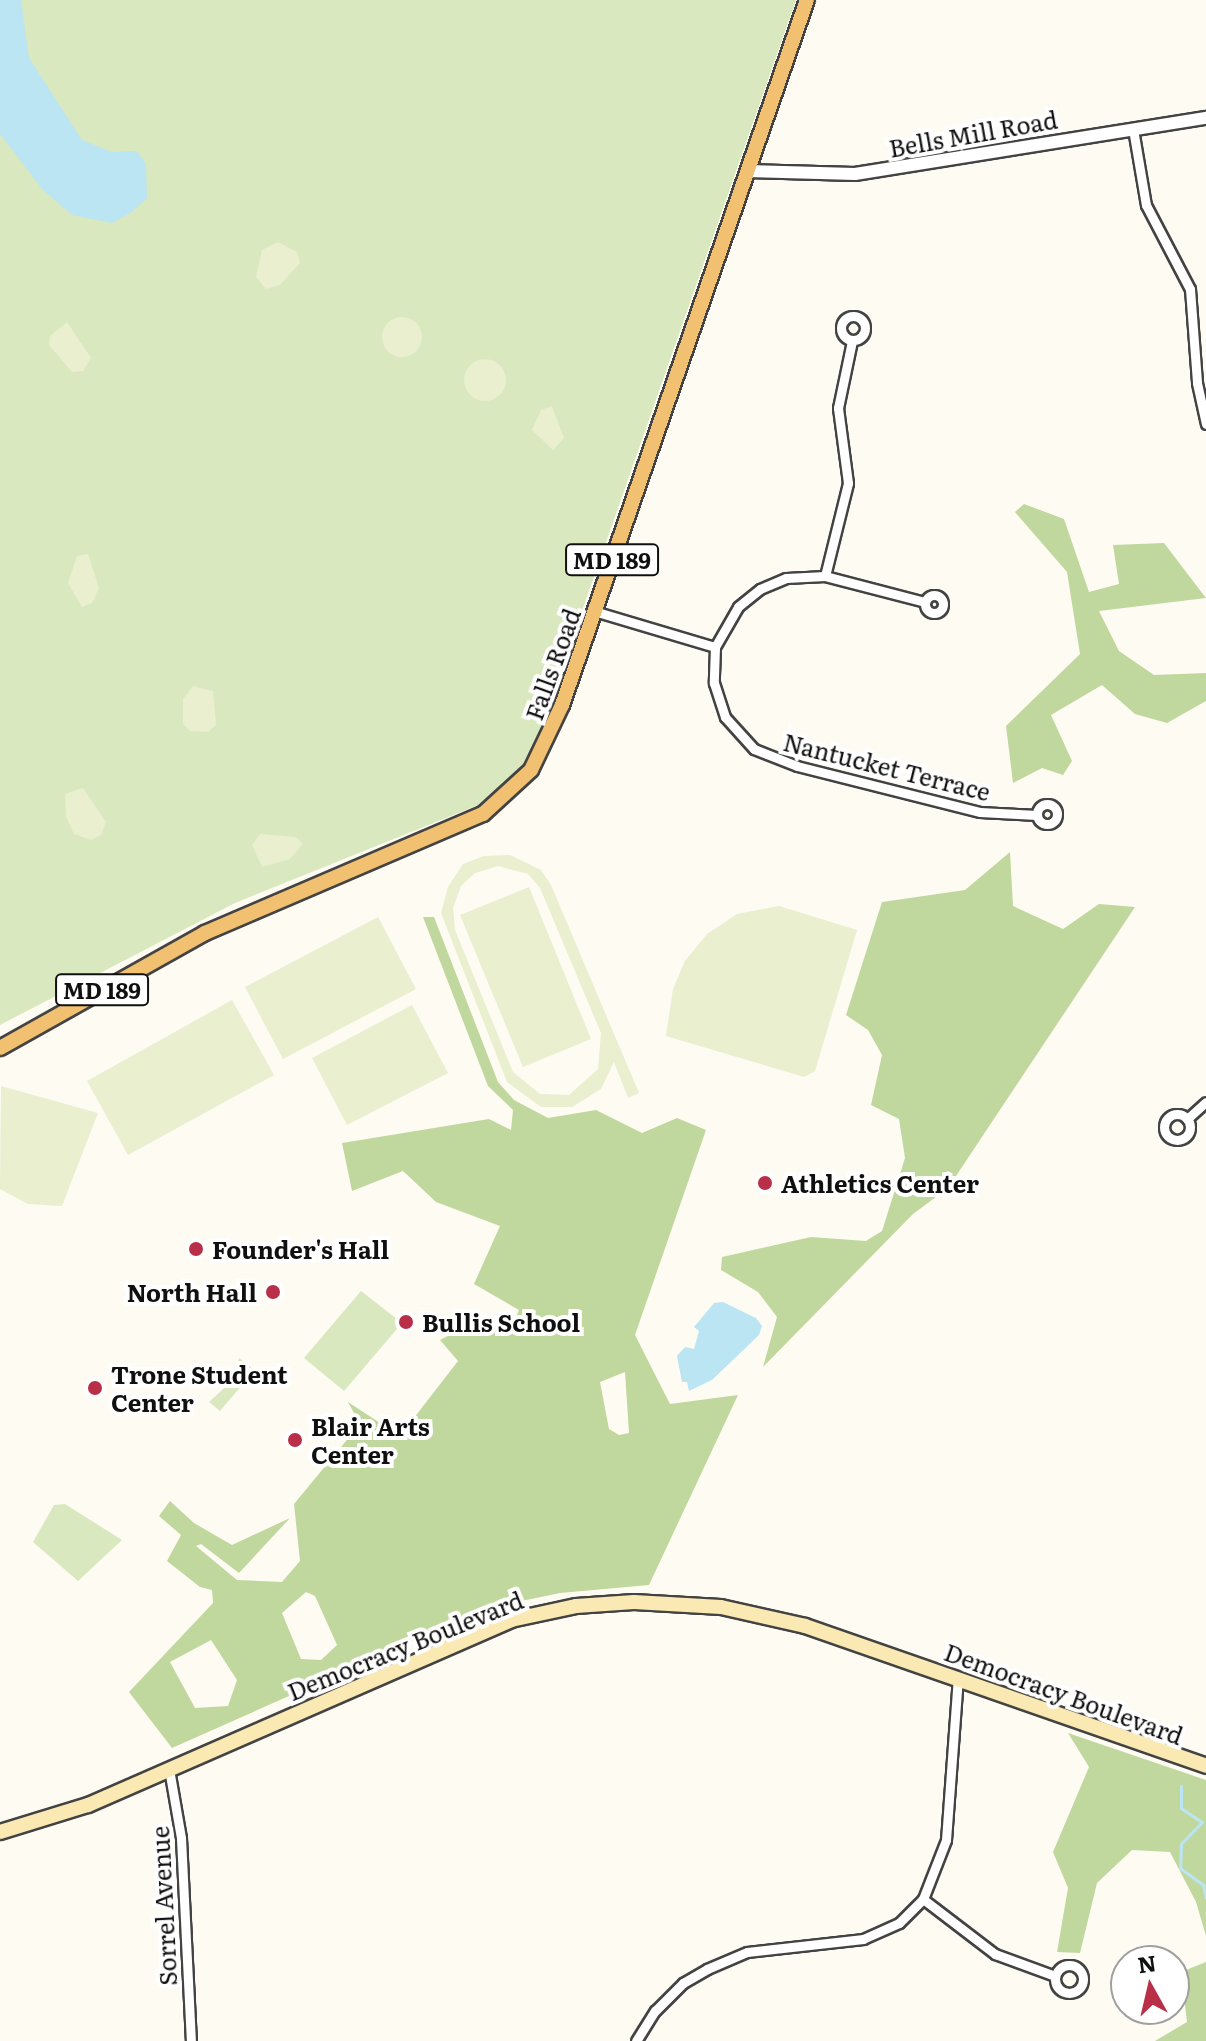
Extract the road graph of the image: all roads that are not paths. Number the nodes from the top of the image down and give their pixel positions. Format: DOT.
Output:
graph roads {
  1 [pos="807,0"];
  2 [pos="1206,118"];
  3 [pos="1133,129"];
  4 [pos="747,171"];
  5 [pos="1200,335"];
  6 [pos="852,341"];
  7 [pos="1206,424"];
  8 [pos="825,576"];
  9 [pos="925,602"];
  10 [pos="594,611"];
  11 [pos="715,647"];
  12 [pos="1037,815"];
  13 [pos="0,1048"];
  14 [pos="1206,1102"];
  15 [pos="1187,1119"];
  16 [pos="958,1678"];
  17 [pos="1206,1766"];
  18 [pos="169,1769"];
  19 [pos="0,1832"];
  20 [pos="923,1899"];
  21 [pos="1055,1976"];
  22 [pos="191,2041"];
  23 [pos="636,2041"];
  1 -- 4 [label="main road, Falls Road / MD 189"];
  2 -- 3 [label="street, Bells Mill Road"];
  3 -- 4 [label="street, Bells Mill Road"];
  3 -- 5 [label="street"];
  4 -- 10 [label="main road, Falls Road / MD 189"];
  5 -- 7 [label="street"];
  6 -- 8 [label="street"];
  8 -- 9 [label="street"];
  8 -- 11 [label="street"];
  10 -- 11 [label="street"];
  10 -- 13 [label="main road, Falls Road / MD 189"];
  11 -- 12 [label="street, Nantucket Terrace"];
  14 -- 15 [label="street"];
  16 -- 17 [label="main road, Democracy Boulevard"];
  16 -- 18 [label="main road, Democracy Boulevard"];
  16 -- 20 [label="street"];
  18 -- 19 [label="main road, Democracy Boulevard"];
  18 -- 22 [label="street, Sorrel Avenue"];
  20 -- 21 [label="street"];
  20 -- 23 [label="street"];
}
